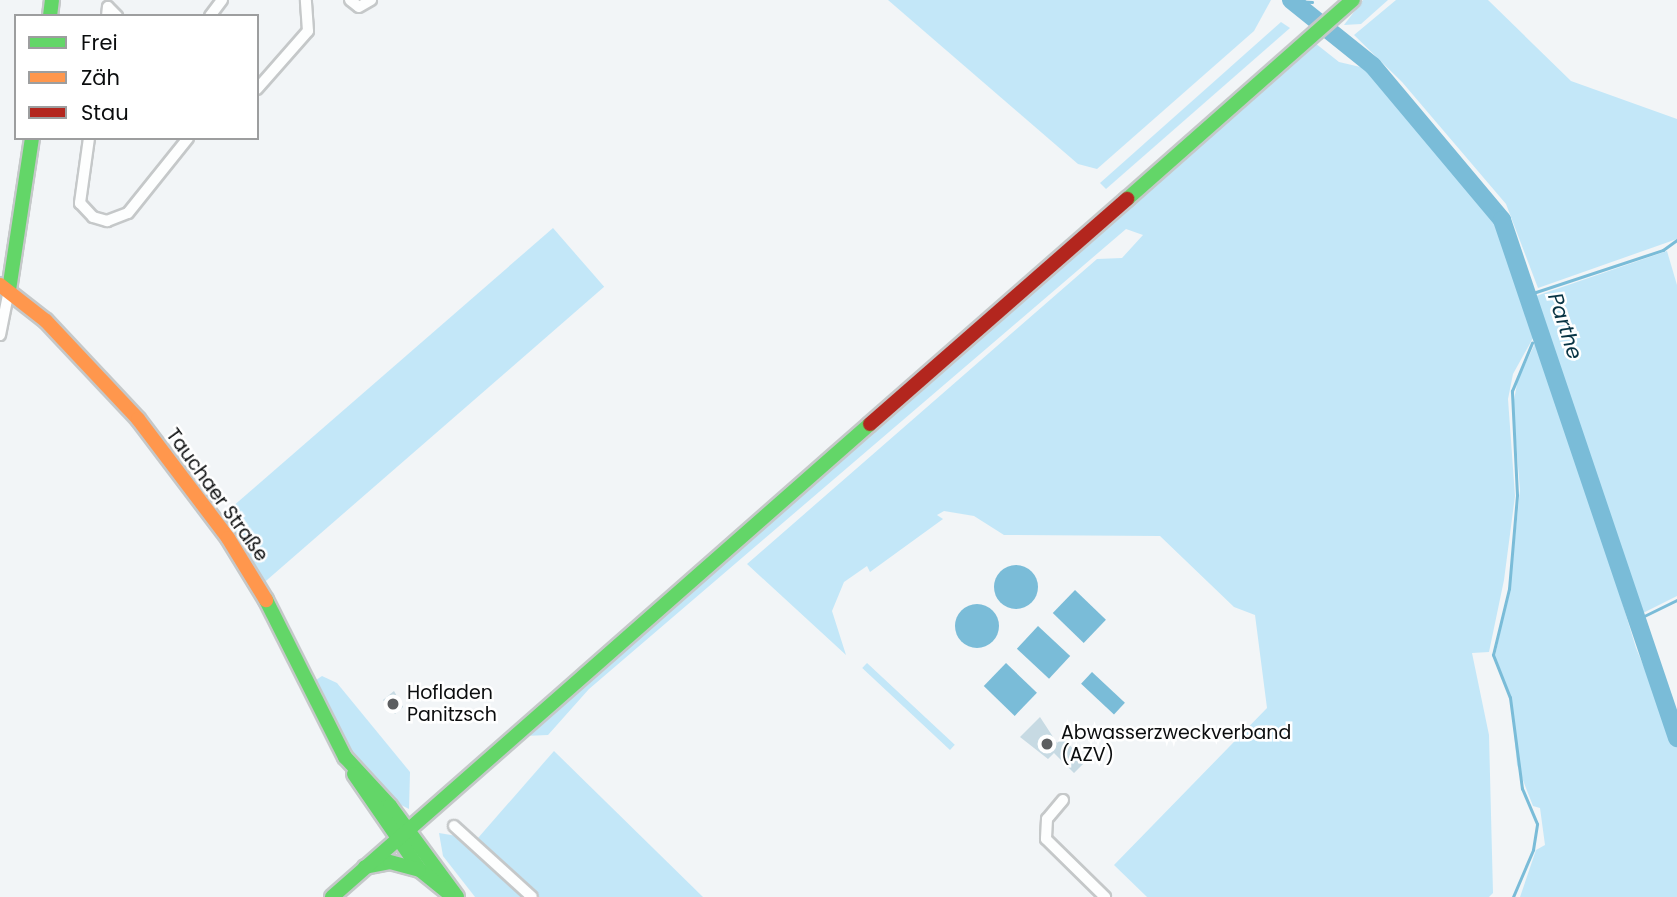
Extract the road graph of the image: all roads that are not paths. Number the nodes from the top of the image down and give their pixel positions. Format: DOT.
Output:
graph roads {
  1 [pos="306,0"];
  2 [pos="350,0"];
  3 [pos="371,0"];
  4 [pos="1349,4"];
  5 [pos="259,87"];
  6 [pos="32,140"];
  7 [pos="89,140"];
  8 [pos="186,140"];
  9 [pos="4,288"];
  10 [pos="0,335"];
  11 [pos="1063,800"];
  12 [pos="454,826"];
  13 [pos="402,834"];
  14 [pos="365,867"];
  15 [pos="421,870"];
  16 [pos="332,897"];
  17 [pos="455,897"];
  18 [pos="532,897"];
  19 [pos="1105,897"];
  1 -- 5 [label="street"];
  2 -- 3 [label="street"];
  4 -- 13 [label="main road"];
  6 -- 9 [label="main road"];
  7 -- 8 [label="street"];
  9 -- 10 [label="street"];
  9 -- 13 [label="main road, Tauchaer Straße"];
  11 -- 19 [label="street"];
  12 -- 18 [label="street"];
  13 -- 14 [label="main road"];
  13 -- 15 [label="main road"];
  13 -- 17 [label="main road"];
  14 -- 15 [label="main road"];
  14 -- 16 [label="main road"];
  15 -- 17 [label="main road"];
}
